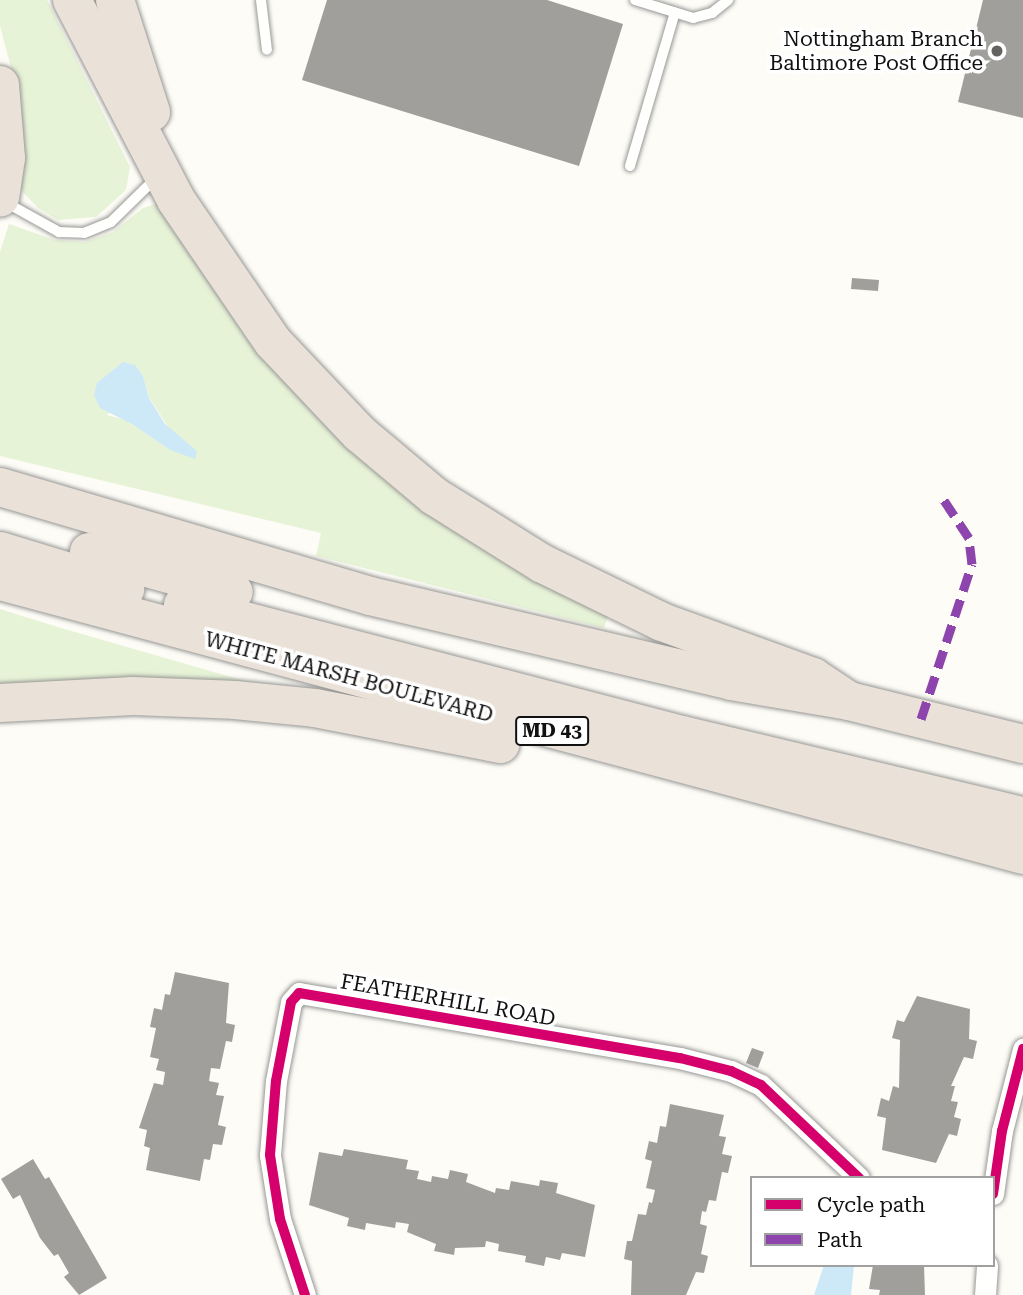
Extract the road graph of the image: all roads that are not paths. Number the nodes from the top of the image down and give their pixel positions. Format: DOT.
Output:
graph roads {
  1 [pos="72,0"];
  2 [pos="116,0"];
  3 [pos="261,0"];
  4 [pos="635,0"];
  5 [pos="728,0"];
  6 [pos="675,12"];
  7 [pos="267,50"];
  8 [pos="0,85"];
  9 [pos="630,166"];
  10 [pos="166,169"];
  11 [pos="0,199"];
  12 [pos="0,487"];
  13 [pos="0,526"];
  14 [pos="0,551"];
  15 [pos="0,582"];
  16 [pos="849,701"];
  17 [pos="0,703"];
  18 [pos="1023,744"];
  19 [pos="949,796"];
  20 [pos="1023,816"];
  21 [pos="1023,855"];
  22 [pos="1023,876"];
  23 [pos="1023,1049"];
  24 [pos="857,1176"];
  25 [pos="995,1180"];
  26 [pos="987,1267"];
  27 [pos="305,1295"];
  28 [pos="985,1295"];
  1 -- 10 [label="highway"];
  2 -- 10 [label="highway"];
  3 -- 7 [label="lane"];
  4 -- 6 [label="lane"];
  5 -- 6 [label="lane"];
  6 -- 9 [label="lane"];
  8 -- 11 [label="highway"];
  10 -- 11 [label="lane"];
  10 -- 16 [label="highway"];
  12 -- 16 [label="highway"];
  13 -- 19 [label="highway"];
  14 -- 19 [label="highway"];
  15 -- 21 [label="highway, WHITE MARSH BOULEVARD / MD 43"];
  16 -- 18 [label="highway"];
  17 -- 22 [label="highway"];
  19 -- 20 [label="highway"];
  23 -- 25 [label="street"];
  24 -- 27 [label="street, FEATHERHILL ROAD"];
  26 -- 28 [label="street"];
}
